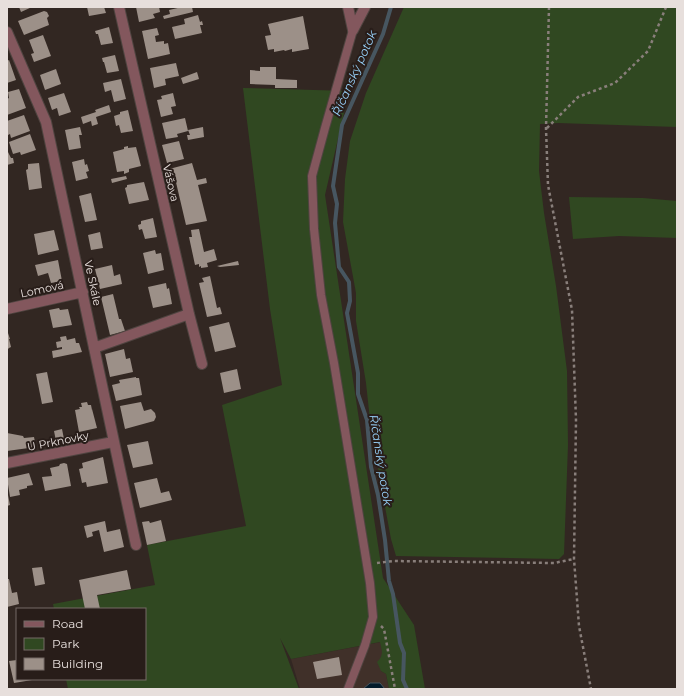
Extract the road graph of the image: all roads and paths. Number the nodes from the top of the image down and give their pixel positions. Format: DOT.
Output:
graph roads {
  1 [pos="118,7"];
  2 [pos="348,7"];
  3 [pos="365,7"];
  4 [pos="549,7"];
  5 [pos="666,7"];
  6 [pos="353,30"];
  7 [pos="7,32"];
  8 [pos="546,128"];
  9 [pos="83,292"];
  10 [pos="7,309"];
  11 [pos="189,314"];
  12 [pos="94,348"];
  13 [pos="202,364"];
  14 [pos="113,442"];
  15 [pos="7,463"];
  16 [pos="136,545"];
  17 [pos="574,559"];
  18 [pos="379,563"];
  19 [pos="374,617"];
  20 [pos="348,689"];
  21 [pos="395,689"];
  22 [pos="591,689"];
  1 -- 11 [label="street, Vášova"];
  2 -- 6 [label="street"];
  3 -- 6 [label="street"];
  4 -- 8 [label="path"];
  5 -- 8 [label="path"];
  6 -- 19 [label="lane"];
  7 -- 9 [label="street, Ve Skále"];
  8 -- 17 [label="path"];
  9 -- 10 [label="street, Lomová"];
  9 -- 12 [label="street, Ve Skále"];
  11 -- 12 [label="street"];
  11 -- 13 [label="street, Vášova"];
  12 -- 14 [label="street, Ve Skále"];
  14 -- 15 [label="street, U Prknovky"];
  14 -- 16 [label="street, Ve Skále"];
  17 -- 18 [label="path"];
  17 -- 22 [label="path"];
  19 -- 20 [label="lane"];
  19 -- 21 [label="path"];
}
